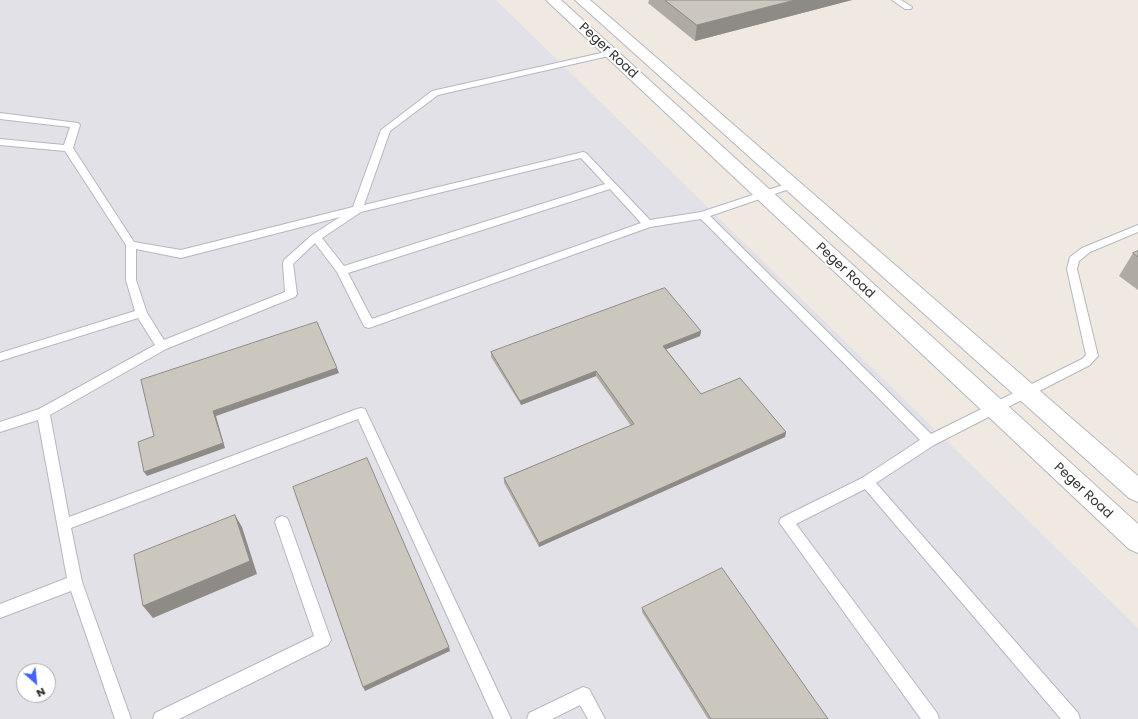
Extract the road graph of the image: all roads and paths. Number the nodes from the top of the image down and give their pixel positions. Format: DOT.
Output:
graph roads {
  1 [pos="553,0"];
  2 [pos="582,0"];
  3 [pos="896,0"];
  4 [pos="908,7"];
  5 [pos="610,53"];
  6 [pos="0,116"];
  7 [pos="0,142"];
  8 [pos="68,148"];
  9 [pos="612,185"];
  10 [pos="792,185"];
  11 [pos="763,195"];
  12 [pos="357,210"];
  13 [pos="703,215"];
  14 [pos="648,224"];
  15 [pos="1138,228"];
  16 [pos="316,237"];
  17 [pos="131,244"];
  18 [pos="342,271"];
  19 [pos="141,313"];
  20 [pos="162,346"];
  21 [pos="0,357"];
  22 [pos="1027,393"];
  23 [pos="994,409"];
  24 [pos="43,412"];
  25 [pos="0,427"];
  26 [pos="929,441"];
  27 [pos="867,482"];
  28 [pos="1138,491"];
  29 [pos="282,522"];
  30 [pos="63,526"];
  31 [pos="1138,541"];
  32 [pos="75,582"];
  33 [pos="0,611"];
  34 [pos="123,719"];
  35 [pos="161,719"];
  36 [pos="503,719"];
  37 [pos="535,719"];
  38 [pos="596,719"];
  39 [pos="931,719"];
  40 [pos="1072,719"];
  1 -- 5 [label="main road, Peger Road"];
  2 -- 10 [label="main road, Peger Road"];
  3 -- 4 [label="lane"];
  5 -- 11 [label="main road, Peger Road"];
  5 -- 12 [label="lane"];
  6 -- 8 [label="lane"];
  7 -- 8 [label="lane"];
  8 -- 17 [label="lane"];
  9 -- 12 [label="lane"];
  9 -- 14 [label="lane"];
  9 -- 18 [label="lane"];
  10 -- 11 [label="lane"];
  10 -- 22 [label="main road, Peger Road"];
  11 -- 13 [label="lane"];
  11 -- 23 [label="main road, Peger Road"];
  12 -- 16 [label="lane"];
  12 -- 17 [label="lane"];
  13 -- 14 [label="lane"];
  13 -- 26 [label="lane"];
  14 -- 18 [label="lane"];
  15 -- 22 [label="lane"];
  16 -- 18 [label="lane"];
  16 -- 20 [label="lane"];
  17 -- 19 [label="lane"];
  19 -- 20 [label="lane"];
  19 -- 21 [label="lane"];
  20 -- 24 [label="lane"];
  22 -- 23 [label="lane"];
  22 -- 28 [label="main road, Peger Road"];
  23 -- 26 [label="lane"];
  23 -- 31 [label="main road, Peger Road"];
  24 -- 25 [label="lane"];
  24 -- 30 [label="lane"];
  26 -- 27 [label="lane"];
  27 -- 39 [label="lane"];
  27 -- 40 [label="lane"];
  29 -- 35 [label="lane"];
  30 -- 32 [label="lane"];
  30 -- 36 [label="lane"];
  32 -- 33 [label="lane"];
  32 -- 34 [label="lane"];
  37 -- 38 [label="lane"];
}
